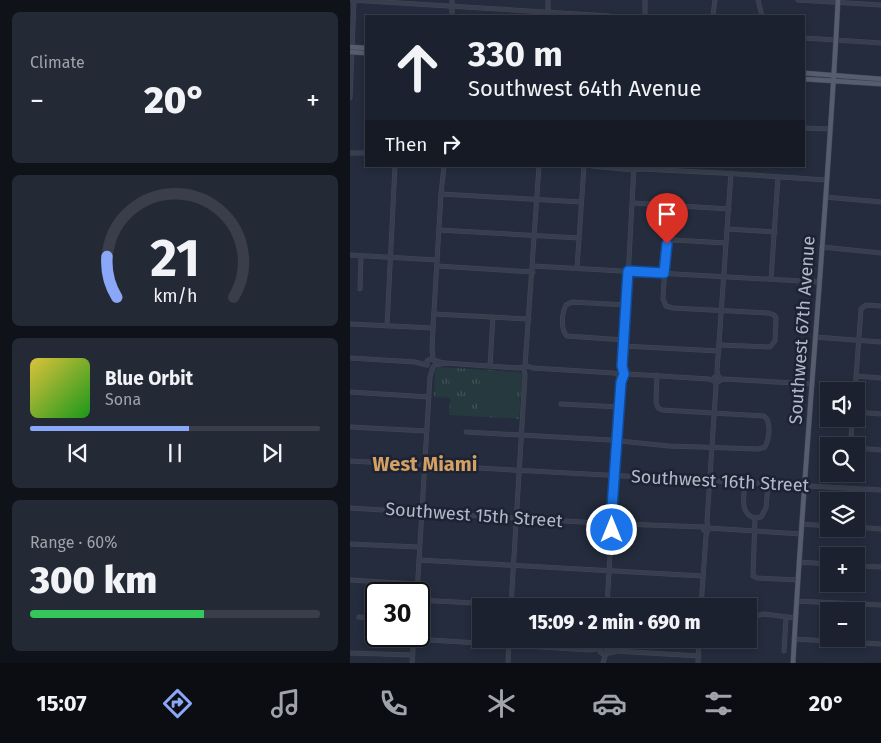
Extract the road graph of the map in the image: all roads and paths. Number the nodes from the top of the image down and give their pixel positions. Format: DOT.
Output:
graph roads {
  1 [pos="353,0"];
  2 [pos="452,0"];
  3 [pos="548,0"];
  4 [pos="645,0"];
  5 [pos="715,0"];
  6 [pos="758,0"];
  7 [pos="798,0"];
  8 [pos="838,1"];
  9 [pos="881,5"];
  10 [pos="452,6"];
  11 [pos="452,15"];
  12 [pos="548,15"];
  13 [pos="645,15"];
  14 [pos="713,15"];
  15 [pos="762,15"];
  16 [pos="805,38"];
  17 [pos="836,39"];
  18 [pos="881,43"];
  19 [pos="365,48"];
  20 [pos="351,50"];
  21 [pos="365,53"];
  22 [pos="805,73"];
  23 [pos="834,78"];
  24 [pos="805,79"];
  25 [pos="881,79"];
  26 [pos="881,84"];
  27 [pos="350,98"];
  28 [pos="805,128"];
  29 [pos="830,129"];
  30 [pos="350,153"];
  31 [pos="365,154"];
  32 [pos="395,167"];
  33 [pos="443,167"];
  34 [pos="539,167"];
  35 [pos="584,167"];
  36 [pos="606,167"];
  37 [pos="635,169"];
  38 [pos="731,174"];
  39 [pos="778,177"];
  40 [pos="826,180"];
  41 [pos="441,194"];
  42 [pos="826,197"];
  43 [pos="537,200"];
  44 [pos="581,202"];
  45 [pos="881,202"];
  46 [pos="633,203"];
  47 [pos="729,208"];
  48 [pos="727,229"];
  49 [pos="439,230"];
  50 [pos="775,232"];
  51 [pos="535,236"];
  52 [pos="579,238"];
  53 [pos="726,242"];
  54 [pos="822,247"];
  55 [pos="881,253"];
  56 [pos="350,255"];
  57 [pos="362,256"];
  58 [pos="389,258"];
  59 [pos="437,260"];
  60 [pos="437,266"];
  61 [pos="533,266"];
  62 [pos="576,268"];
  63 [pos="628,271"];
  64 [pos="532,272"];
  65 [pos="664,273"];
  66 [pos="724,277"];
  67 [pos="771,280"];
  68 [pos="819,282"];
  69 [pos="360,290"];
  70 [pos="626,305"];
  71 [pos="881,306"];
  72 [pos="721,311"];
  73 [pos="434,314"];
  74 [pos="493,317"];
  75 [pos="529,319"];
  76 [pos="350,324"];
  77 [pos="387,326"];
  78 [pos="433,328"];
  79 [pos="815,337"];
  80 [pos="624,340"];
  81 [pos="858,340"];
  82 [pos="881,342"];
  83 [pos="719,345"];
  84 [pos="623,346"];
  85 [pos="718,351"];
  86 [pos="350,358"];
  87 [pos="431,363"];
  88 [pos="490,366"];
  89 [pos="526,368"];
  90 [pos="622,373"];
  91 [pos="657,375"];
  92 [pos="856,376"];
  93 [pos="881,378"];
  94 [pos="717,379"];
  95 [pos="856,382"];
  96 [pos="812,384"];
  97 [pos="350,392"];
  98 [pos="429,397"];
  99 [pos="560,404"];
  100 [pos="619,407"];
  101 [pos="714,413"];
  102 [pos="865,413"];
  103 [pos="881,414"];
  104 [pos="350,427"];
  105 [pos="427,431"];
  106 [pos="466,432"];
  107 [pos="522,435"];
  108 [pos="617,441"];
  109 [pos="712,446"];
  110 [pos="865,449"];
  111 [pos="881,450"];
  112 [pos="350,461"];
  113 [pos="424,465"];
  114 [pos="520,470"];
  115 [pos="614,476"];
  116 [pos="709,481"];
  117 [pos="745,483"];
  118 [pos="768,484"];
  119 [pos="804,486"];
  120 [pos="881,490"];
  121 [pos="350,508"];
  122 [pos="422,512"];
  123 [pos="517,518"];
  124 [pos="755,518"];
  125 [pos="611,524"];
  126 [pos="801,524"];
  127 [pos="820,525"];
  128 [pos="705,528"];
  129 [pos="865,528"];
  130 [pos="881,529"];
  131 [pos="754,531"];
  132 [pos="800,534"];
  133 [pos="350,544"];
  134 [pos="419,547"];
  135 [pos="419,560"];
  136 [pos="799,562"];
  137 [pos="820,563"];
  138 [pos="514,566"];
  139 [pos="865,566"];
  140 [pos="881,567"];
  141 [pos="609,571"];
  142 [pos="703,576"];
  143 [pos="350,580"];
  144 [pos="798,580"];
  145 [pos="384,582"];
  146 [pos="417,582"];
  147 [pos="512,598"];
  148 [pos="607,598"];
  149 [pos="702,598"];
  150 [pos="430,601"];
  151 [pos="796,601"];
  152 [pos="472,603"];
  153 [pos="881,605"];
  154 [pos="757,615"];
  155 [pos="359,617"];
  156 [pos="365,617"];
  157 [pos="786,618"];
  158 [pos="796,618"];
  159 [pos="430,639"];
  160 [pos="794,639"];
  161 [pos="472,642"];
  162 [pos="881,644"];
  163 [pos="413,647"];
  164 [pos="509,648"];
  165 [pos="558,648"];
  166 [pos="699,648"];
  167 [pos="604,650"];
  168 [pos="784,651"];
  169 [pos="350,652"];
  170 [pos="413,655"];
  171 [pos="698,656"];
  172 [pos="412,663"];
  173 [pos="508,663"];
  174 [pos="603,663"];
  175 [pos="698,663"];
  176 [pos="793,663"];
  1 -- 10 [label="street"];
  1 -- 20 [label="street"];
  2 -- 10 [label="street"];
  3 -- 12 [label="street"];
  4 -- 13 [label="street"];
  5 -- 14 [label="street"];
  6 -- 15 [label="street"];
  7 -- 8 [label="street"];
  8 -- 9 [label="street"];
  8 -- 17 [label="main road, Southwest 67th Avenue"];
  10 -- 11 [label="street"];
  10 -- 12 [label="street"];
  16 -- 17 [label="street"];
  17 -- 18 [label="street"];
  17 -- 23 [label="main road, Southwest 67th Avenue"];
  19 -- 20 [label="main road"];
  20 -- 21 [label="main road"];
  20 -- 27 [label="street"];
  22 -- 23 [label="main road"];
  23 -- 24 [label="main road"];
  23 -- 25 [label="main road"];
  23 -- 26 [label="main road"];
  23 -- 29 [label="main road, Southwest 67th Avenue"];
  28 -- 29 [label="street"];
  29 -- 40 [label="main road, Southwest 67th Avenue"];
  30 -- 31 [label="street"];
  32 -- 58 [label="street"];
  33 -- 41 [label="street"];
  34 -- 43 [label="street"];
  35 -- 44 [label="street"];
  36 -- 37 [label="street"];
  37 -- 38 [label="street"];
  37 -- 46 [label="street"];
  38 -- 39 [label="street"];
  38 -- 47 [label="street"];
  39 -- 40 [label="street"];
  39 -- 50 [label="street"];
  40 -- 42 [label="main road, Southwest 67th Avenue"];
  41 -- 43 [label="street"];
  41 -- 49 [label="street"];
  42 -- 45 [label="street"];
  42 -- 54 [label="main road, Southwest 67th Avenue"];
  43 -- 44 [label="street"];
  43 -- 51 [label="street"];
  44 -- 52 [label="street"];
  46 -- 47 [label="street"];
  46 -- 63 [label="street"];
  47 -- 48 [label="street"];
  48 -- 50 [label="street"];
  48 -- 53 [label="street"];
  49 -- 51 [label="street"];
  49 -- 59 [label="street"];
  50 -- 67 [label="street"];
  51 -- 52 [label="street"];
  51 -- 61 [label="street"];
  52 -- 62 [label="street"];
  53 -- 65 [label="street"];
  53 -- 66 [label="street"];
  54 -- 55 [label="street"];
  54 -- 68 [label="main road, Southwest 67th Avenue"];
  56 -- 57 [label="street"];
  57 -- 58 [label="street"];
  57 -- 69 [label="street"];
  58 -- 59 [label="street"];
  58 -- 77 [label="street"];
  59 -- 60 [label="street"];
  60 -- 64 [label="street"];
  60 -- 73 [label="street"];
  61 -- 62 [label="street"];
  61 -- 64 [label="street"];
  62 -- 63 [label="street"];
  63 -- 65 [label="street"];
  63 -- 70 [label="street"];
  64 -- 75 [label="street"];
  65 -- 66 [label="street"];
  65 -- 72 [label="street"];
  66 -- 67 [label="street"];
  66 -- 72 [label="street"];
  67 -- 68 [label="street"];
  68 -- 79 [label="main road, Southwest 67th Avenue"];
  70 -- 80 [label="street"];
  70 -- 80 [label="street"];
  71 -- 81 [label="street"];
  72 -- 83 [label="street"];
  72 -- 83 [label="street"];
  73 -- 74 [label="street"];
  73 -- 78 [label="street"];
  74 -- 75 [label="street"];
  74 -- 88 [label="street"];
  75 -- 89 [label="street"];
  76 -- 77 [label="street"];
  77 -- 78 [label="street"];
  78 -- 87 [label="street"];
  79 -- 81 [label="street"];
  79 -- 96 [label="main road, Southwest 67th Avenue"];
  80 -- 84 [label="street"];
  81 -- 82 [label="street"];
  81 -- 92 [label="street"];
  83 -- 85 [label="street"];
  84 -- 85 [label="street"];
  84 -- 90 [label="street"];
  85 -- 94 [label="street"];
  86 -- 87 [label="street"];
  87 -- 88 [label="street"];
  87 -- 98 [label="street"];
  88 -- 89 [label="street"];
  89 -- 90 [label="street"];
  89 -- 107 [label="street"];
  90 -- 91 [label="street"];
  90 -- 100 [label="street"];
  91 -- 94 [label="street"];
  91 -- 101 [label="street"];
  92 -- 93 [label="street"];
  92 -- 95 [label="street"];
  94 -- 96 [label="street"];
  94 -- 101 [label="street"];
  96 -- 119 [label="main road, Southwest 67th Avenue"];
  97 -- 98 [label="street"];
  98 -- 105 [label="street"];
  99 -- 100 [label="street"];
  100 -- 108 [label="street"];
  101 -- 109 [label="street"];
  101 -- 109 [label="street"];
  102 -- 103 [label="street"];
  104 -- 105 [label="street"];
  105 -- 113 [label="street"];
  106 -- 107 [label="street"];
  107 -- 108 [label="street"];
  107 -- 114 [label="street"];
  108 -- 109 [label="street"];
  108 -- 115 [label="street"];
  109 -- 116 [label="street"];
  110 -- 111 [label="street"];
  112 -- 113 [label="street, Southwest 16th Street"];
  113 -- 114 [label="street, Southwest 16th Street"];
  113 -- 122 [label="street"];
  114 -- 115 [label="street, Southwest 16th Street"];
  114 -- 123 [label="street"];
  115 -- 116 [label="street, Southwest 16th Street"];
  115 -- 125 [label="street"];
  116 -- 117 [label="street, Southwest 16th Street"];
  116 -- 128 [label="street"];
  117 -- 118 [label="street, Southwest 16th Street"];
  117 -- 124 [label="street"];
  118 -- 119 [label="street, Southwest 16th Street"];
  118 -- 124 [label="street"];
  119 -- 120 [label="street, Southwest 16th Street"];
  119 -- 126 [label="main road, Southwest 67th Avenue"];
  121 -- 122 [label="street, Southwest 15th Street"];
  122 -- 123 [label="street, Southwest 15th Street"];
  122 -- 134 [label="street"];
  123 -- 125 [label="street, Southwest 15th Street"];
  123 -- 138 [label="street"];
  124 -- 131 [label="street"];
  125 -- 128 [label="street"];
  125 -- 141 [label="street"];
  126 -- 127 [label="street"];
  126 -- 132 [label="main road, Southwest 67th Avenue"];
  128 -- 131 [label="street"];
  128 -- 142 [label="street"];
  129 -- 130 [label="street"];
  131 -- 132 [label="street"];
  131 -- 144 [label="street"];
  132 -- 136 [label="main road, Southwest 67th Avenue"];
  133 -- 134 [label="street"];
  134 -- 135 [label="street"];
  135 -- 138 [label="street"];
  135 -- 146 [label="street"];
  136 -- 137 [label="street"];
  136 -- 144 [label="main road, Southwest 67th Avenue"];
  138 -- 141 [label="street"];
  138 -- 147 [label="street"];
  139 -- 140 [label="street"];
  141 -- 142 [label="street"];
  141 -- 148 [label="street"];
  142 -- 149 [label="street"];
  143 -- 145 [label="street"];
  144 -- 151 [label="main road, Southwest 67th Avenue"];
  150 -- 152 [label="street"];
  151 -- 153 [label="street"];
  151 -- 158 [label="main road, Southwest 67th Avenue"];
  154 -- 157 [label="street"];
  155 -- 156 [label="street"];
  157 -- 158 [label="street"];
  157 -- 168 [label="street"];
  158 -- 160 [label="main road, Southwest 67th Avenue"];
  159 -- 161 [label="street"];
  160 -- 162 [label="street"];
  160 -- 176 [label="main road, Southwest 67th Avenue"];
  163 -- 170 [label="street"];
  164 -- 173 [label="street"];
  165 -- 167 [label="street"];
  166 -- 171 [label="street"];
  167 -- 171 [label="street"];
  167 -- 174 [label="street"];
  169 -- 170 [label="street"];
  170 -- 172 [label="street"];
  171 -- 175 [label="street"];
}
